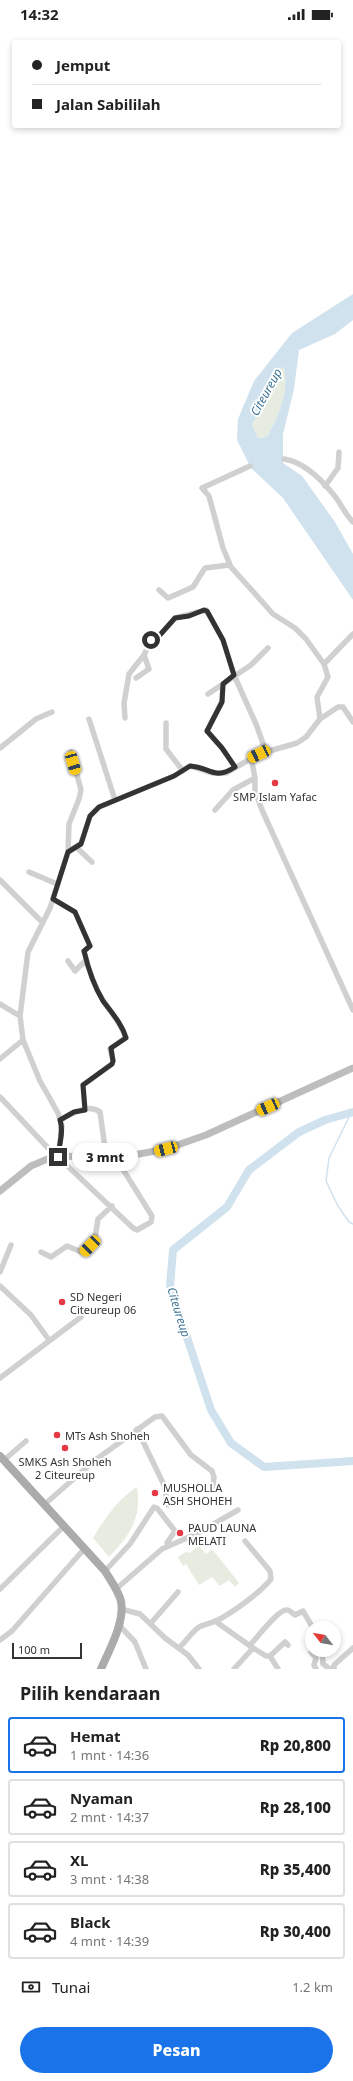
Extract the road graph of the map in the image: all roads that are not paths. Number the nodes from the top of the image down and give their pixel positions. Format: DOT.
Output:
graph roads {
  1 [pos="339,452"];
  2 [pos="284,459"];
  3 [pos="250,466"];
  4 [pos="326,486"];
  5 [pos="353,522"];
  6 [pos="229,565"];
  7 [pos="159,590"];
  8 [pos="353,634"];
  9 [pos="268,648"];
  10 [pos="144,655"];
  11 [pos="324,664"];
  12 [pos="234,675"];
  13 [pos="136,678"];
  14 [pos="223,684"];
  15 [pos="208,694"];
  16 [pos="52,712"];
  17 [pos="125,718"];
  18 [pos="88,719"];
  19 [pos="320,720"];
  20 [pos="353,722"];
  21 [pos="166,723"];
  22 [pos="0,748"];
  23 [pos="71,752"];
  24 [pos="266,752"];
  25 [pos="251,757"];
  26 [pos="235,767"];
  27 [pos="183,771"];
  28 [pos="256,778"];
  29 [pos="115,800"];
  30 [pos="215,810"];
  31 [pos="76,847"];
  32 [pos="68,852"];
  33 [pos="92,862"];
  34 [pos="29,872"];
  35 [pos="0,880"];
  36 [pos="57,884"];
  37 [pos="53,899"];
  38 [pos="42,922"];
  39 [pos="86,960"];
  40 [pos="68,961"];
  41 [pos="0,1004"];
  42 [pos="353,1010"];
  43 [pos="20,1016"];
  44 [pos="23,1040"];
  45 [pos="0,1057"];
  46 [pos="353,1068"];
  47 [pos="0,1097"];
  48 [pos="85,1110"];
  49 [pos="60,1120"];
  50 [pos="106,1155"];
  51 [pos="114,1155"];
  52 [pos="58,1156"];
  53 [pos="0,1192"];
  54 [pos="112,1206"];
  55 [pos="11,1245"];
  56 [pos="41,1252"];
  57 [pos="0,1272"];
  58 [pos="0,1286"];
  59 [pos="0,1289"];
  60 [pos="81,1317"];
  61 [pos="48,1341"];
  62 [pos="0,1378"];
  63 [pos="137,1429"];
  64 [pos="26,1441"];
  65 [pos="2,1458"];
  66 [pos="213,1486"];
  67 [pos="45,1504"];
  68 [pos="168,1505"];
  69 [pos="238,1510"];
  70 [pos="64,1526"];
  71 [pos="245,1541"];
  72 [pos="169,1545"];
  73 [pos="85,1548"];
  74 [pos="105,1571"];
  75 [pos="0,1589"];
  76 [pos="116,1589"];
  77 [pos="178,1592"];
  78 [pos="121,1609"];
  79 [pos="215,1621"];
  80 [pos="309,1621"];
  81 [pos="151,1623"];
  82 [pos="118,1624"];
  83 [pos="0,1640"];
  84 [pos="288,1645"];
  85 [pos="180,1647"];
  86 [pos="251,1647"];
  87 [pos="353,1648"];
  88 [pos="270,1656"];
  89 [pos="315,1657"];
  90 [pos="322,1657"];
  91 [pos="101,1669"];
  92 [pos="146,1669"];
  93 [pos="199,1669"];
  94 [pos="234,1669"];
  95 [pos="278,1669"];
  96 [pos="316,1669"];
  97 [pos="330,1669"];
  98 [pos="334,1669"];
  1 -- 4 [label="street"];
  2 -- 4 [label="street"];
  3 -- 6 [label="street"];
  4 -- 5 [label="street"];
  6 -- 7 [label="street"];
  6 -- 11 [label="street"];
  8 -- 11 [label="street"];
  9 -- 12 [label="street"];
  10 -- 12 [label="street"];
  10 -- 13 [label="street"];
  10 -- 17 [label="street"];
  11 -- 19 [label="street"];
  12 -- 14 [label="street"];
  12 -- 24 [label="street"];
  14 -- 15 [label="street"];
  14 -- 26 [label="street"];
  16 -- 22 [label="street"];
  18 -- 29 [label="street"];
  19 -- 20 [label="street"];
  19 -- 24 [label="street"];
  21 -- 27 [label="street"];
  23 -- 32 [label="street"];
  24 -- 25 [label="street"];
  25 -- 26 [label="street"];
  25 -- 28 [label="street"];
  26 -- 27 [label="street"];
  27 -- 29 [label="street"];
  28 -- 30 [label="street"];
  28 -- 42 [label="street"];
  29 -- 31 [label="street"];
  31 -- 32 [label="street"];
  31 -- 33 [label="street"];
  32 -- 36 [label="street"];
  34 -- 36 [label="street"];
  35 -- 38 [label="street"];
  36 -- 37 [label="street"];
  37 -- 38 [label="street"];
  37 -- 39 [label="street"];
  38 -- 43 [label="street"];
  39 -- 40 [label="street"];
  39 -- 48 [label="street"];
  41 -- 43 [label="street"];
  43 -- 44 [label="street"];
  44 -- 45 [label="street"];
  44 -- 49 [label="street"];
  46 -- 51 [label="main road"];
  47 -- 52 [label="street"];
  48 -- 49 [label="street"];
  48 -- 50 [label="street"];
  49 -- 52 [label="street"];
  50 -- 51 [label="main road"];
  50 -- 52 [label="main road"];
  51 -- 54 [label="street"];
  52 -- 53 [label="main road"];
  52 -- 54 [label="street"];
  54 -- 56 [label="street"];
  55 -- 57 [label="street"];
  58 -- 61 [label="street"];
  59 -- 61 [label="street"];
  60 -- 61 [label="street"];
  61 -- 62 [label="street"];
  63 -- 66 [label="street"];
  63 -- 67 [label="street"];
  63 -- 68 [label="street"];
  64 -- 65 [label="street"];
  65 -- 67 [label="main road"];
  67 -- 70 [label="main road"];
  69 -- 72 [label="street"];
  70 -- 73 [label="main road"];
  70 -- 75 [label="street"];
  71 -- 79 [label="street"];
  72 -- 74 [label="street"];
  72 -- 76 [label="street"];
  73 -- 74 [label="main road"];
  73 -- 83 [label="street"];
  74 -- 76 [label="main road"];
  76 -- 78 [label="main road"];
  77 -- 81 [label="street"];
  78 -- 81 [label="street"];
  78 -- 82 [label="main road"];
  79 -- 85 [label="street"];
  79 -- 86 [label="street"];
  80 -- 86 [label="street"];
  81 -- 85 [label="street"];
  82 -- 91 [label="main road"];
  82 -- 92 [label="street"];
  84 -- 88 [label="street"];
  85 -- 93 [label="street"];
  86 -- 88 [label="street"];
  86 -- 94 [label="street"];
  87 -- 98 [label="street"];
  88 -- 95 [label="street"];
  89 -- 96 [label="street"];
  90 -- 97 [label="street"];
}
